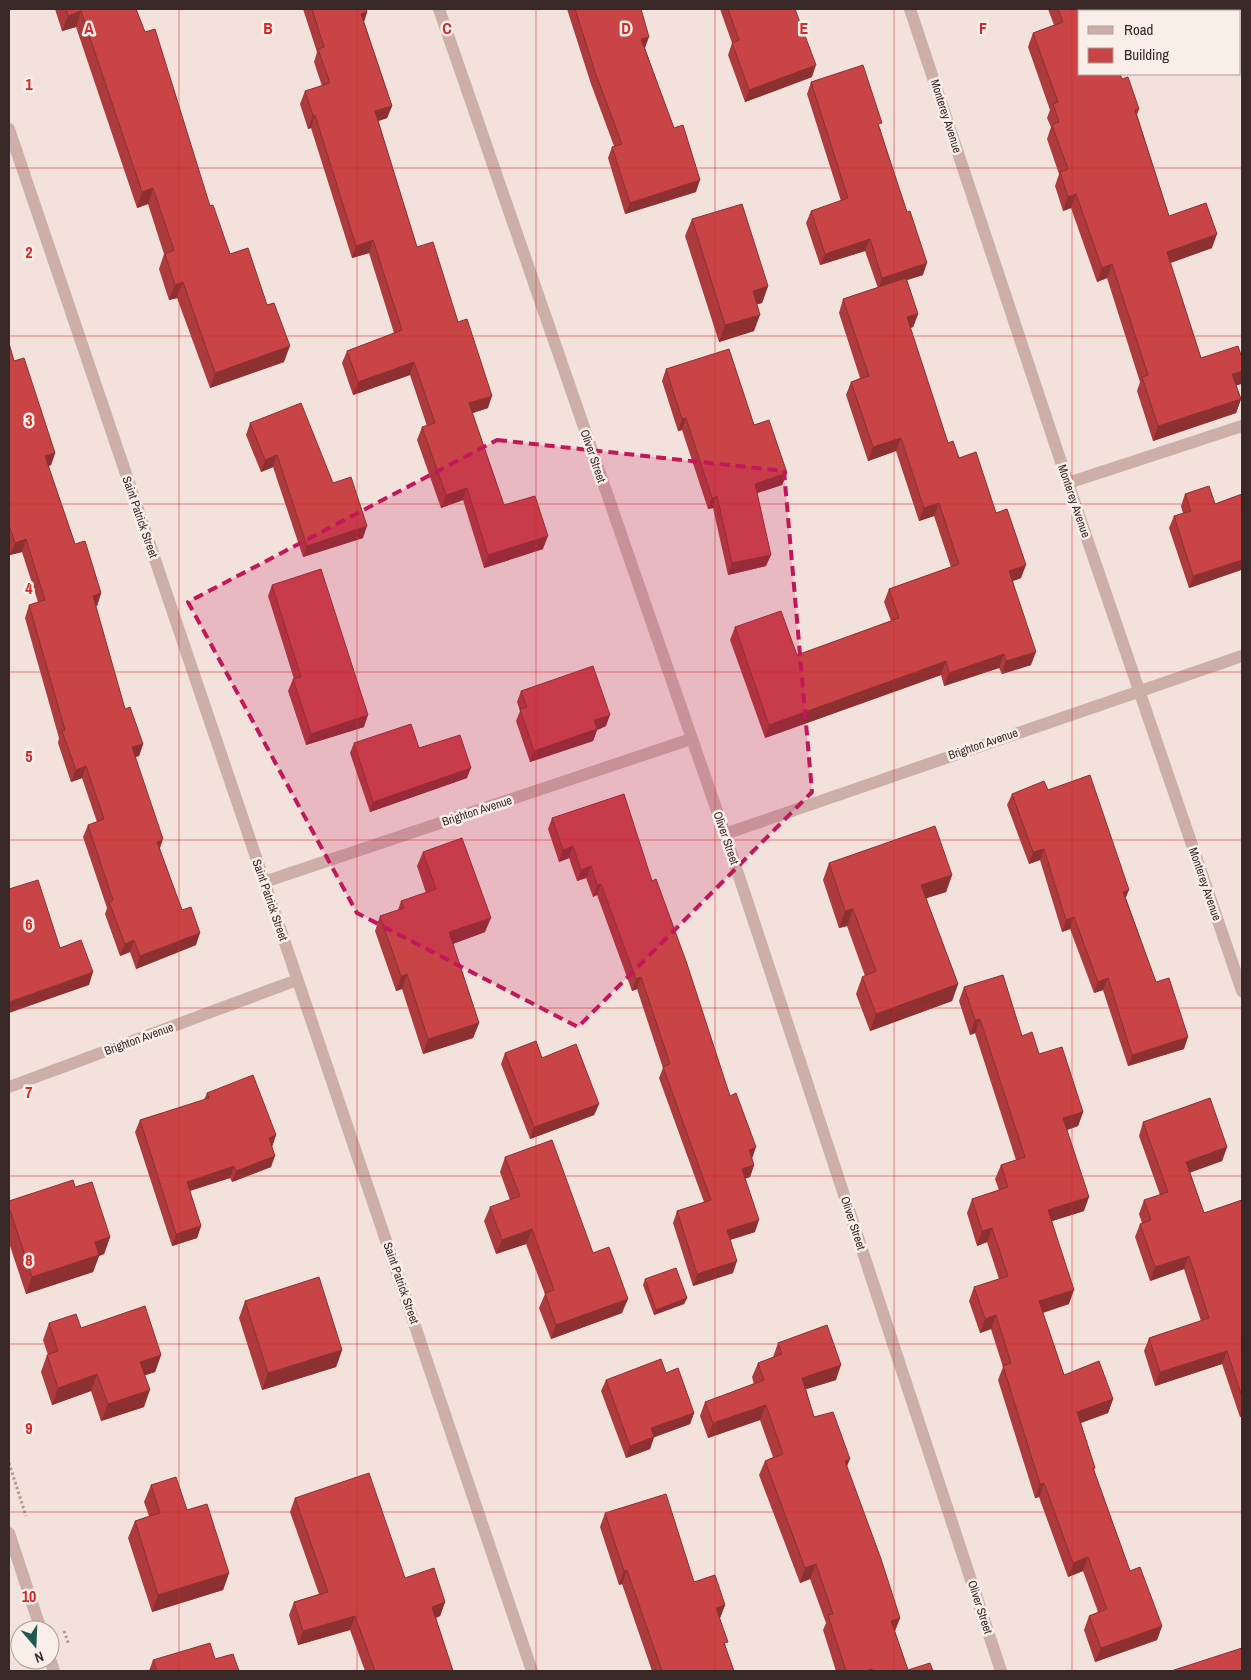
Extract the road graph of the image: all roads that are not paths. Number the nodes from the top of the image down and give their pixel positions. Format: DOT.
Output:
graph roads {
  1 [pos="439,9"];
  2 [pos="910,9"];
  3 [pos="9,129"];
  4 [pos="1242,426"];
  5 [pos="1068,483"];
  6 [pos="1242,656"];
  7 [pos="1139,690"];
  8 [pos="690,739"];
  9 [pos="725,834"];
  10 [pos="264,882"];
  11 [pos="297,980"];
  12 [pos="1242,991"];
  13 [pos="9,1087"];
  14 [pos="9,1533"];
  15 [pos="38,1620"];
  16 [pos="532,1671"];
  17 [pos="1001,1671"];
  1 -- 8 [label="street, Oliver Street"];
  2 -- 5 [label="street, Monterey Avenue"];
  3 -- 10 [label="street, Saint Patrick Street"];
  4 -- 5 [label="street"];
  5 -- 7 [label="street, Monterey Avenue"];
  6 -- 7 [label="street, Brighton Avenue"];
  7 -- 9 [label="street, Brighton Avenue"];
  7 -- 12 [label="street, Monterey Avenue"];
  8 -- 9 [label="street, Oliver Street"];
  8 -- 10 [label="street, Brighton Avenue"];
  9 -- 17 [label="street, Oliver Street"];
  10 -- 11 [label="street, Saint Patrick Street"];
  11 -- 13 [label="street, Brighton Avenue"];
  11 -- 16 [label="street, Saint Patrick Street"];
  14 -- 15 [label="street"];
}
